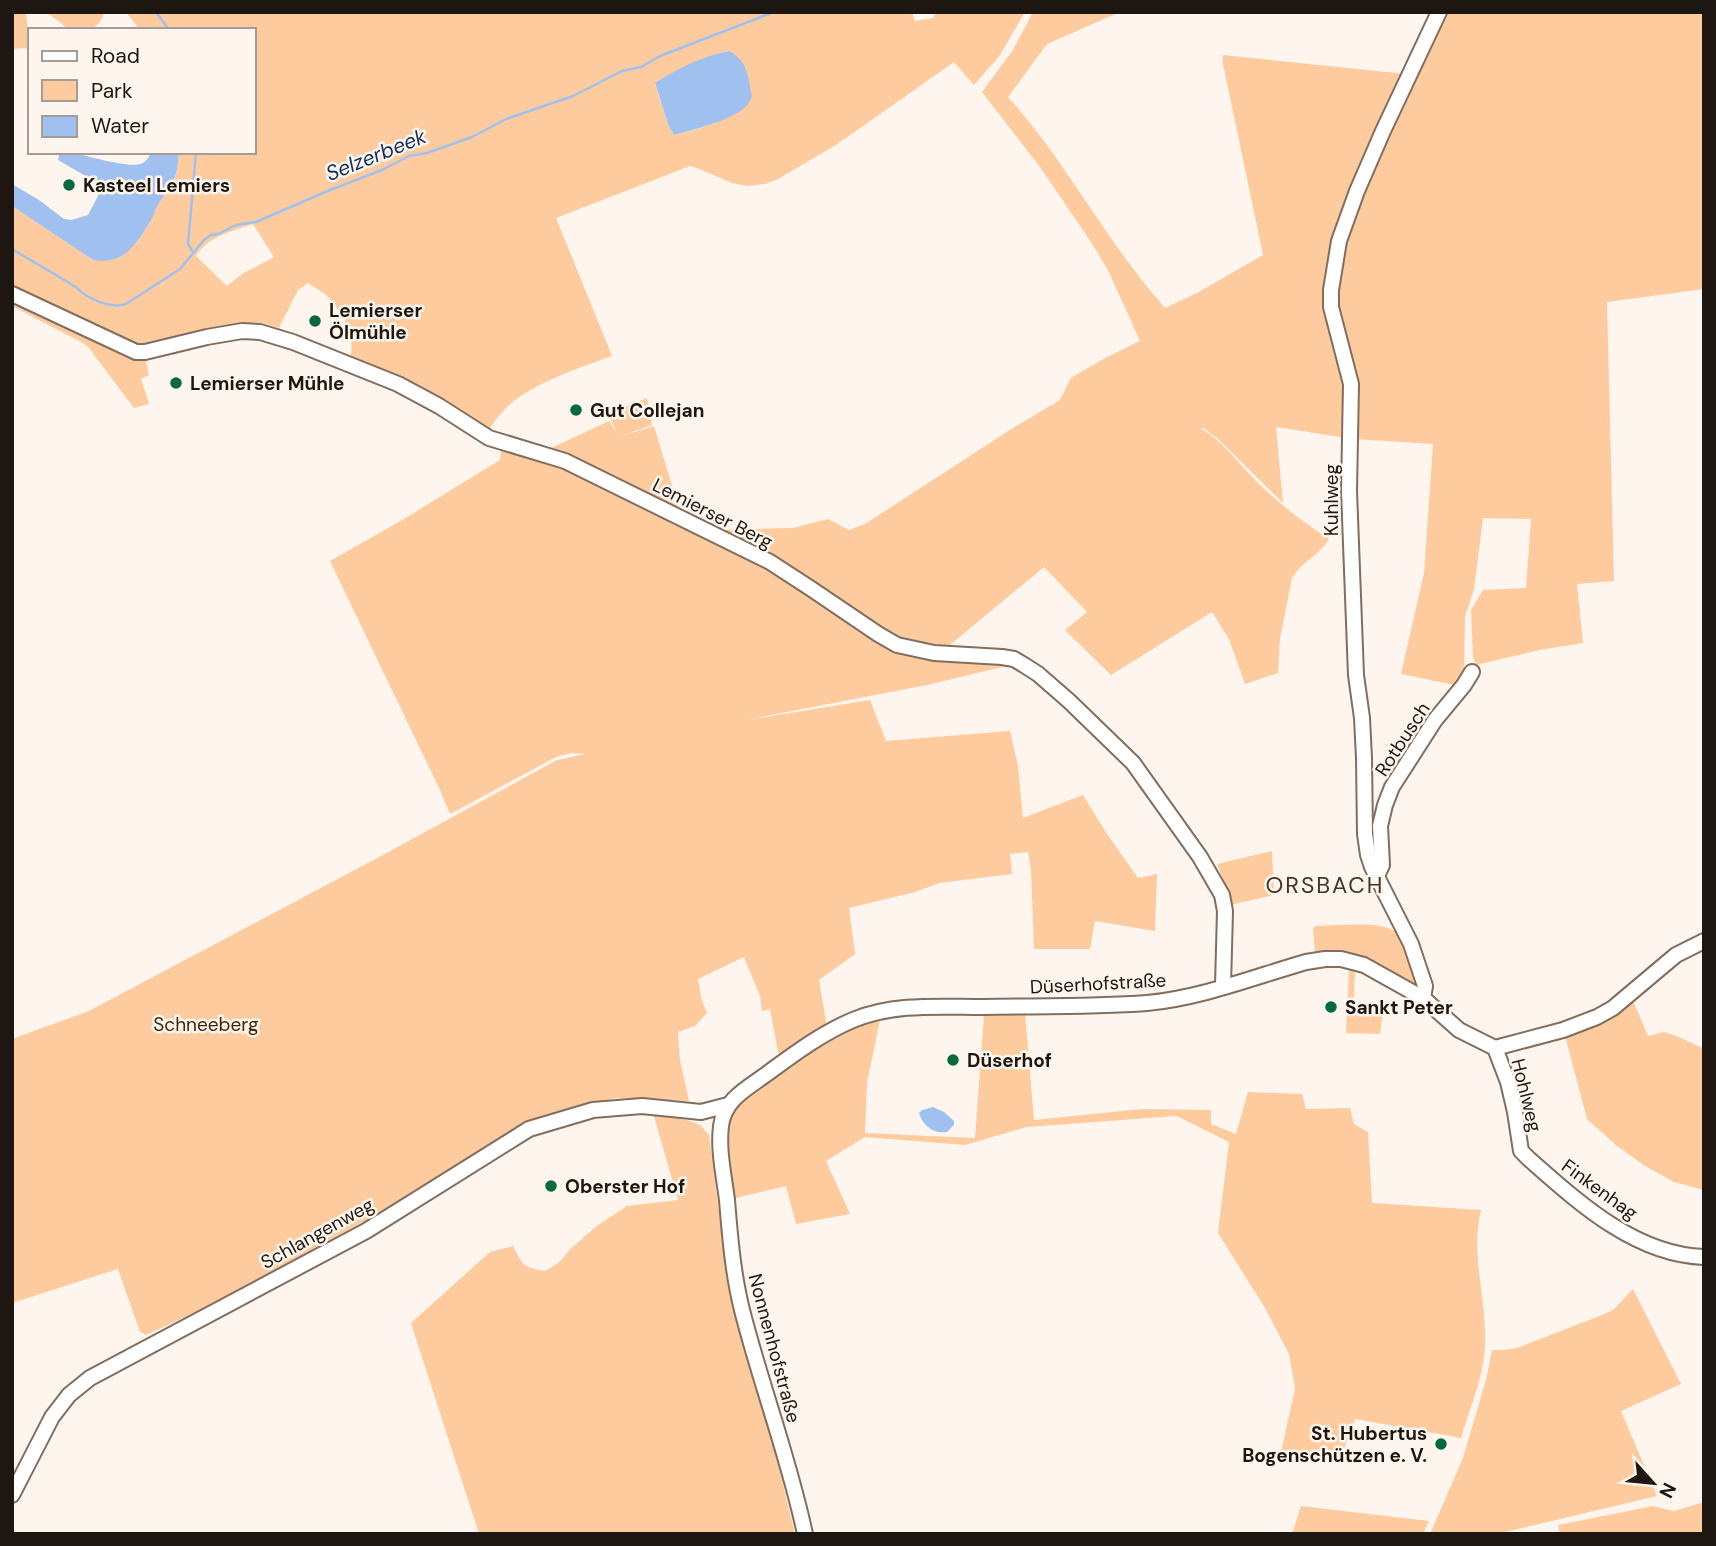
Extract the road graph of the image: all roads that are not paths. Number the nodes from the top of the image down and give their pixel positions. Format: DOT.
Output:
graph roads {
  1 [pos="1439,12"];
  2 [pos="12,294"];
  3 [pos="1472,672"];
  4 [pos="1377,876"];
  5 [pos="1704,941"];
  6 [pos="1223,986"];
  7 [pos="1423,999"];
  8 [pos="1495,1048"];
  9 [pos="728,1105"];
  10 [pos="701,1112"];
  11 [pos="721,1127"];
  12 [pos="1521,1151"];
  13 [pos="1704,1257"];
  14 [pos="12,1495"];
  15 [pos="806,1534"];
  1 -- 4 [label="street, Kuhlweg"];
  2 -- 6 [label="street, Lemierser Berg"];
  3 -- 4 [label="street, Rotbusch"];
  4 -- 7 [label="street, Kuhlweg"];
  5 -- 8 [label="street"];
  6 -- 7 [label="street, Düserhofstraße"];
  6 -- 9 [label="street, Düserhofstraße"];
  7 -- 8 [label="street, Düserhofstraße"];
  8 -- 12 [label="street, Hohlweg"];
  9 -- 10 [label="street, Düserhofstraße"];
  9 -- 11 [label="street, Nonnenhofstraße"];
  10 -- 11 [label="street"];
  10 -- 14 [label="street, Schlangenweg"];
  11 -- 15 [label="street, Nonnenhofstraße"];
  12 -- 13 [label="street, Finkenhag"];
}
